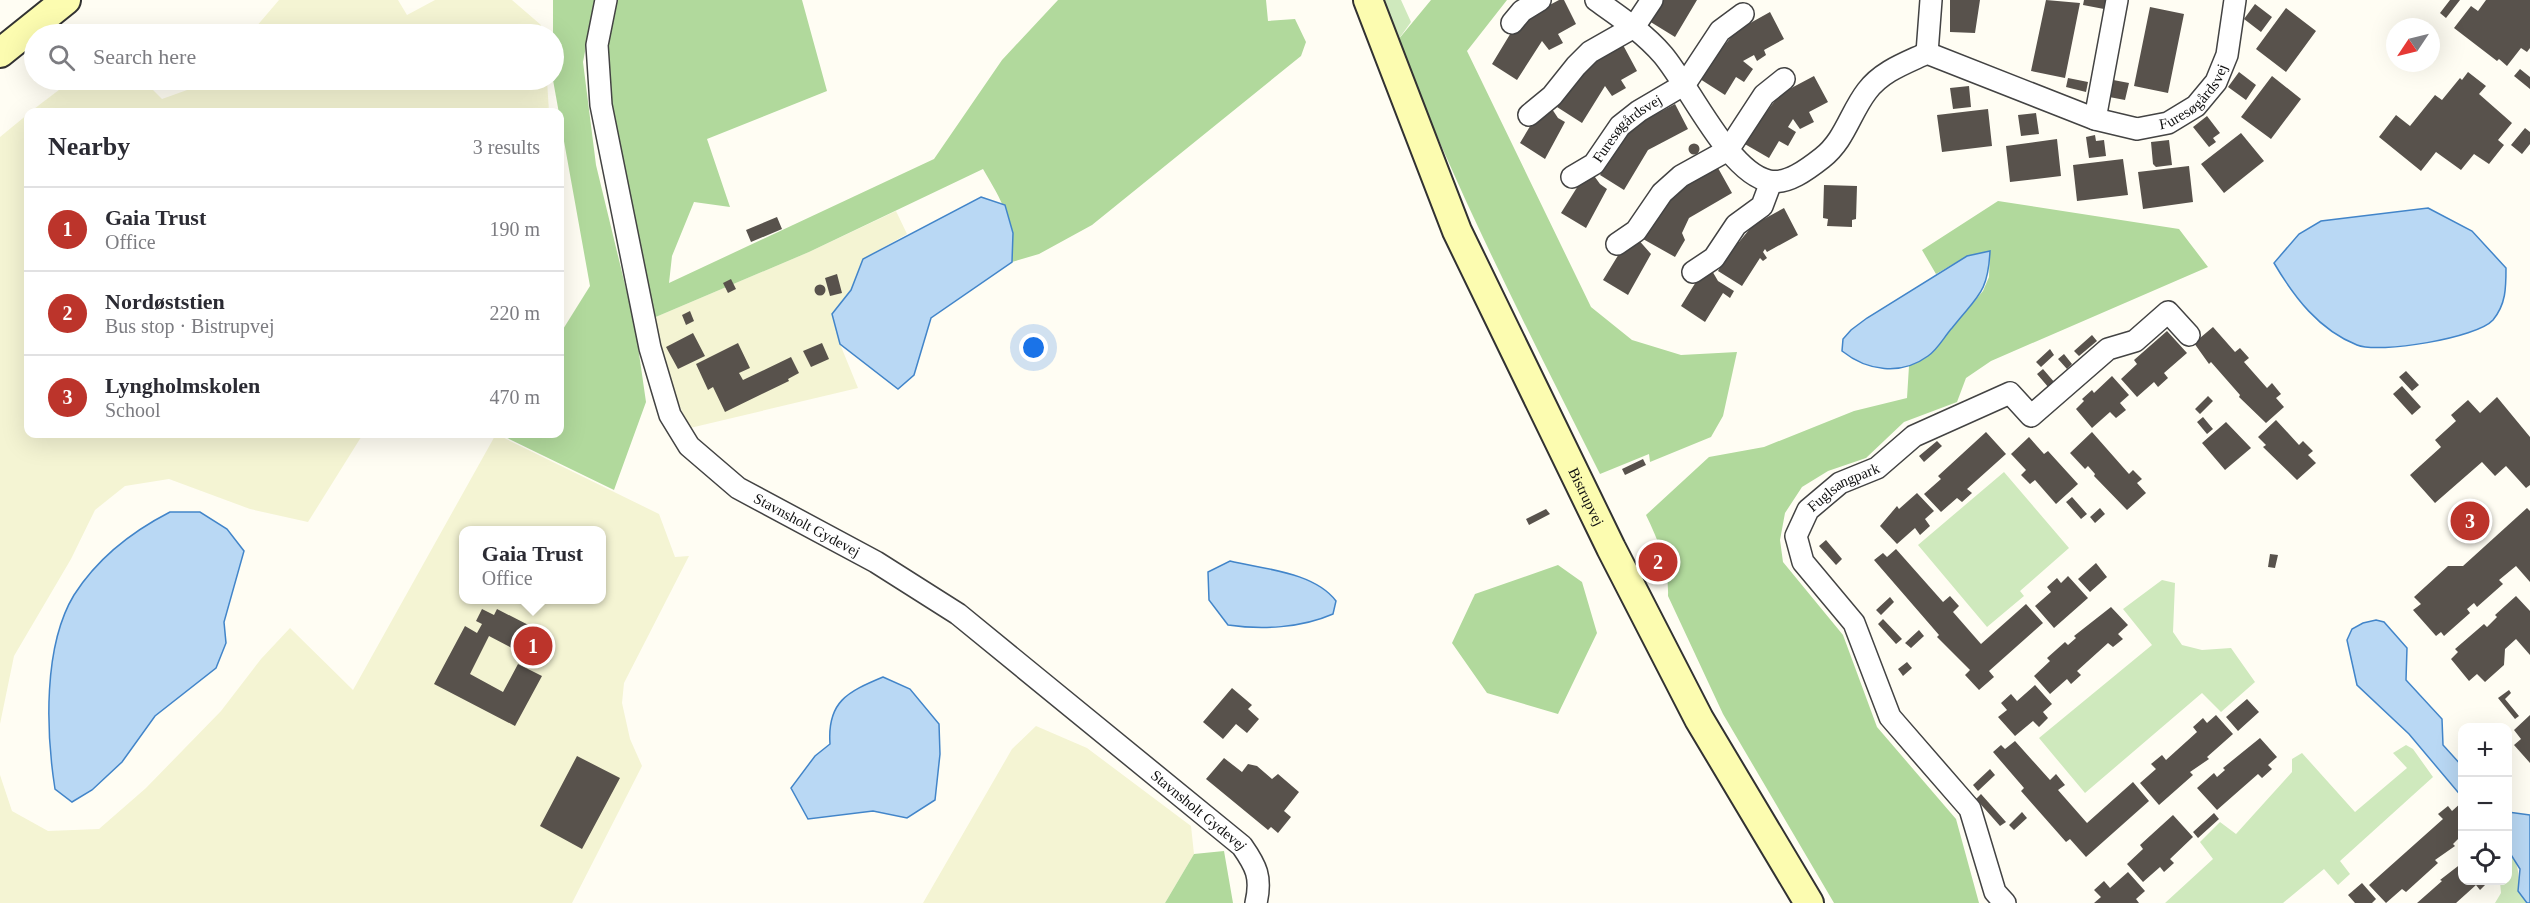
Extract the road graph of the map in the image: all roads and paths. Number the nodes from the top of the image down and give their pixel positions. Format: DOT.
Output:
graph roads {
  1 [pos="66,0"];
  2 [pos="606,0"];
  3 [pos="1359,0"];
  4 [pos="1368,0"];
  5 [pos="1540,0"];
  6 [pos="1596,0"];
  7 [pos="1652,0"];
  8 [pos="1931,0"];
  9 [pos="2117,0"];
  10 [pos="2235,0"];
  11 [pos="1743,14"];
  12 [pos="1512,23"];
  13 [pos="36,24"];
  14 [pos="1634,27"];
  15 [pos="24,34"];
  16 [pos="1927,52"];
  17 [pos="0,53"];
  18 [pos="1395,75"];
  19 [pos="1784,79"];
  20 [pos="1685,84"];
  21 [pos="1529,115"];
  22 [pos="2095,119"];
  23 [pos="1728,150"];
  24 [pos="1572,177"];
  25 [pos="1771,182"];
  26 [pos="1617,244"];
  27 [pos="1693,272"];
  28 [pos="2189,335"];
  29 [pos="1256,903"];
  30 [pos="1809,903"];
  31 [pos="2005,903"];
  1 -- 13 [label="main road"];
  2 -- 29 [label="street, Stavnsholt Gydevej"];
  3 -- 18 [label="main road, Bistrupvej"];
  4 -- 18 [label="main road, Bistrupvej"];
  5 -- 12 [label="street"];
  6 -- 14 [label="street"];
  7 -- 14 [label="street"];
  8 -- 16 [label="street"];
  9 -- 22 [label="street"];
  10 -- 22 [label="street, Furesøgårdsvej"];
  11 -- 20 [label="street, Furesøgårdsvej"];
  14 -- 20 [label="street"];
  14 -- 21 [label="street"];
  15 -- 17 [label="main road"];
  16 -- 22 [label="street, Furesøgårdsvej"];
  16 -- 25 [label="street"];
  18 -- 30 [label="main road, Bistrupvej"];
  19 -- 23 [label="street"];
  20 -- 23 [label="street"];
  20 -- 24 [label="street, Furesøgårdsvej"];
  23 -- 25 [label="street"];
  23 -- 26 [label="street"];
  25 -- 27 [label="street"];
  28 -- 31 [label="street, Fuglsangpark"];
}
